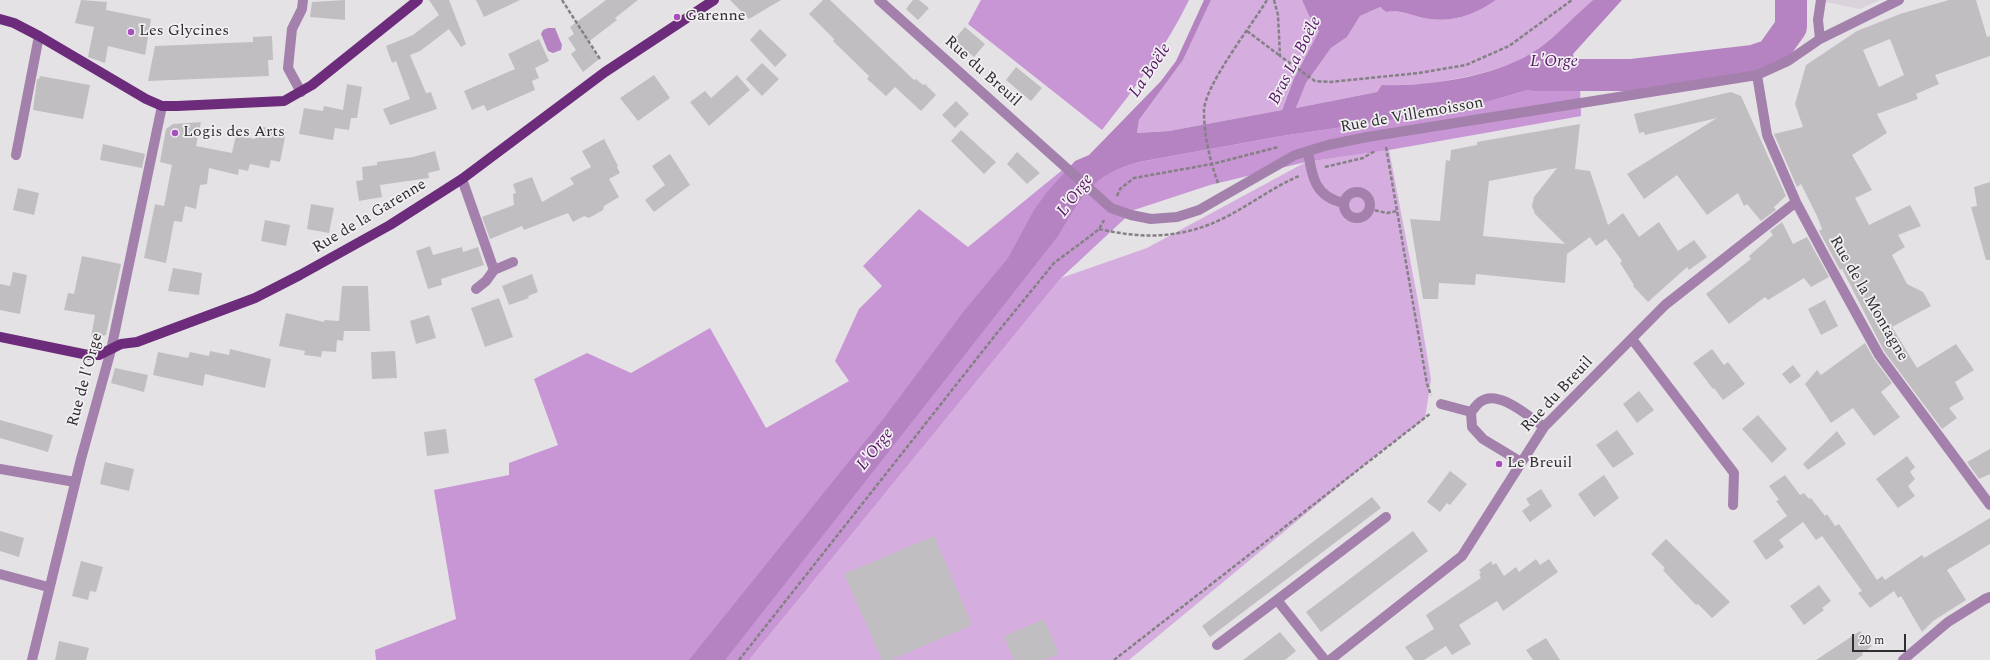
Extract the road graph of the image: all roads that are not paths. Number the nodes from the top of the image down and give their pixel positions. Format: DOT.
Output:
graph roads {
  1 [pos="303,0"];
  2 [pos="418,0"];
  3 [pos="714,0"];
  4 [pos="879,0"];
  5 [pos="1821,0"];
  6 [pos="1900,0"];
  7 [pos="0,19"];
  8 [pos="39,36"];
  9 [pos="1820,39"];
  10 [pos="1757,75"];
  11 [pos="300,92"];
  12 [pos="162,106"];
  13 [pos="1308,151"];
  14 [pos="16,155"];
  15 [pos="462,179"];
  16 [pos="1094,193"];
  17 [pos="1796,202"];
  18 [pos="1344,203"];
  19 [pos="513,262"];
  20 [pos="494,270"];
  21 [pos="476,289"];
  22 [pos="0,337"];
  23 [pos="1632,339"];
  24 [pos="111,350"];
  25 [pos="1441,404"];
  26 [pos="1471,412"];
  27 [pos="1544,428"];
  28 [pos="1521,462"];
  29 [pos="0,469"];
  30 [pos="75,482"];
  31 [pos="1733,505"];
  32 [pos="1990,506"];
  33 [pos="1386,517"];
  34 [pos="0,574"];
  35 [pos="48,587"];
  36 [pos="1990,598"];
  37 [pos="1277,600"];
  38 [pos="1217,644"];
  39 [pos="32,660"];
  40 [pos="1325,660"];
  41 [pos="1330,660"];
  42 [pos="1903,660"];
  1 -- 11 [label="street"];
  2 -- 11 [label="main road"];
  3 -- 15 [label="main road, Rue de la Garenne"];
  4 -- 16 [label="street, Rue du Breuil"];
  5 -- 9 [label="street"];
  6 -- 9 [label="street, Rue de Villemoisson"];
  7 -- 8 [label="main road"];
  8 -- 12 [label="main road"];
  8 -- 14 [label="street"];
  9 -- 10 [label="street, Rue de Villemoisson"];
  10 -- 13 [label="street, Rue de Villemoisson"];
  10 -- 17 [label="street, Rue de la Montagne"];
  11 -- 12 [label="main road"];
  12 -- 24 [label="street, Rue de l'Orge"];
  13 -- 16 [label="street, Rue de Villemoisson"];
  13 -- 18 [label="street"];
  15 -- 20 [label="street"];
  15 -- 24 [label="main road, Rue de la Garenne"];
  17 -- 23 [label="street, Rue du Breuil"];
  17 -- 32 [label="street, Rue de la Montagne"];
  18 -- 18 [label="street"];
  19 -- 20 [label="street"];
  20 -- 21 [label="street"];
  22 -- 24 [label="main road, Rue de la Garenne"];
  23 -- 27 [label="street, Rue du Breuil"];
  23 -- 31 [label="street"];
  24 -- 30 [label="street, Rue de l'Orge"];
  25 -- 26 [label="street"];
  26 -- 27 [label="street"];
  26 -- 28 [label="street"];
  27 -- 28 [label="street, Rue du Breuil"];
  28 -- 41 [label="street, Rue du Breuil"];
  29 -- 30 [label="street"];
  30 -- 35 [label="street, Rue de l'Orge"];
  33 -- 37 [label="street"];
  34 -- 35 [label="street"];
  35 -- 39 [label="street, Rue de l'Orge"];
  36 -- 42 [label="street"];
  37 -- 38 [label="street"];
  37 -- 40 [label="street"];
}
